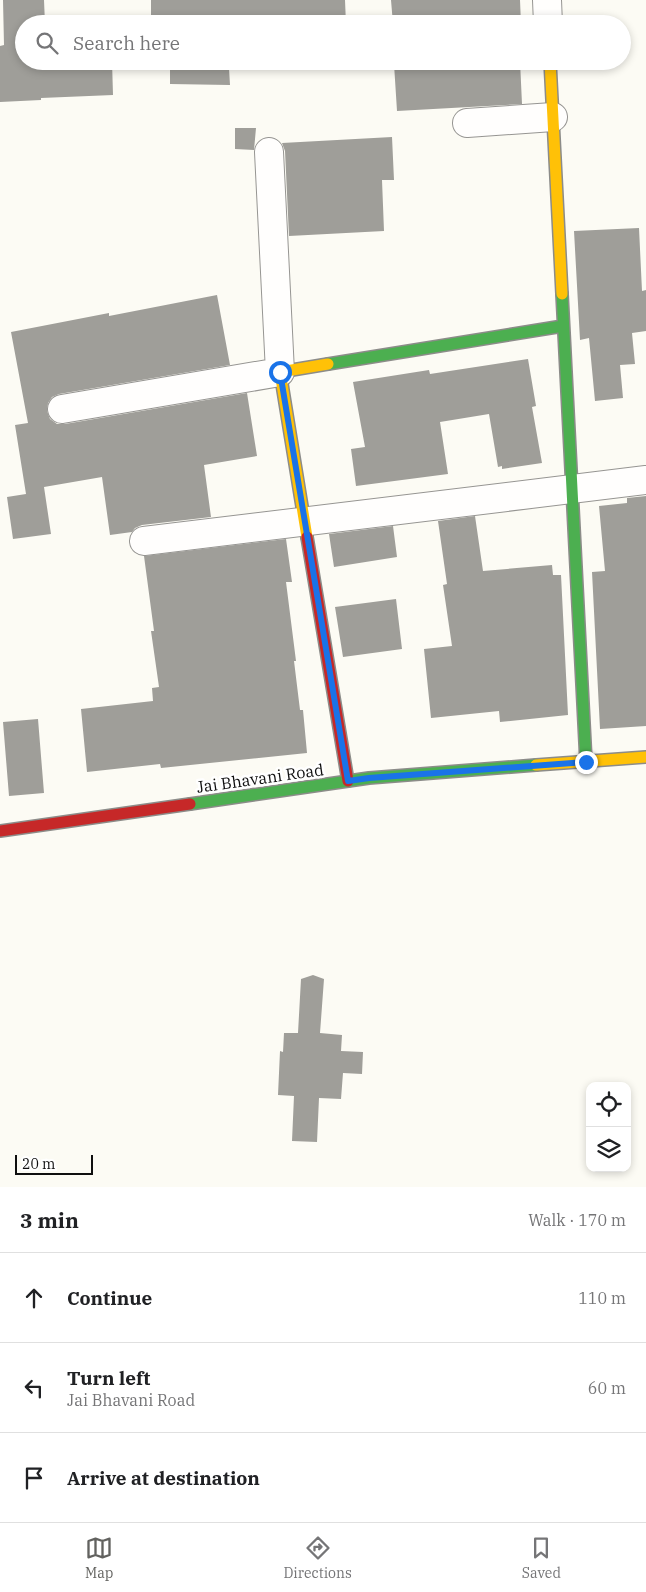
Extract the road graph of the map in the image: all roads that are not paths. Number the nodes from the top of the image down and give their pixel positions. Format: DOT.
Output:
graph roads {
  1 [pos="547,0"];
  2 [pos="548,15"];
  3 [pos="550,70"];
  4 [pos="553,117"];
  5 [pos="468,123"];
  6 [pos="269,152"];
  7 [pos="563,326"];
  8 [pos="280,372"];
  9 [pos="62,409"];
  10 [pos="646,480"];
  11 [pos="572,489"];
  12 [pos="305,522"];
  13 [pos="144,541"];
  14 [pos="646,758"];
  15 [pos="586,762"];
  16 [pos="348,781"];
  17 [pos="0,831"];
  1 -- 2 [label="street"];
  3 -- 4 [label="street"];
  4 -- 5 [label="street"];
  4 -- 7 [label="street"];
  6 -- 8 [label="street"];
  7 -- 8 [label="street"];
  7 -- 11 [label="street"];
  8 -- 9 [label="street"];
  8 -- 12 [label="street"];
  10 -- 11 [label="street"];
  11 -- 12 [label="street"];
  11 -- 15 [label="street"];
  12 -- 13 [label="street"];
  12 -- 16 [label="street"];
  14 -- 15 [label="street, Jai Bhavani Road"];
  15 -- 16 [label="street, Jai Bhavani Road"];
  16 -- 17 [label="street, Jai Bhavani Road"];
}
